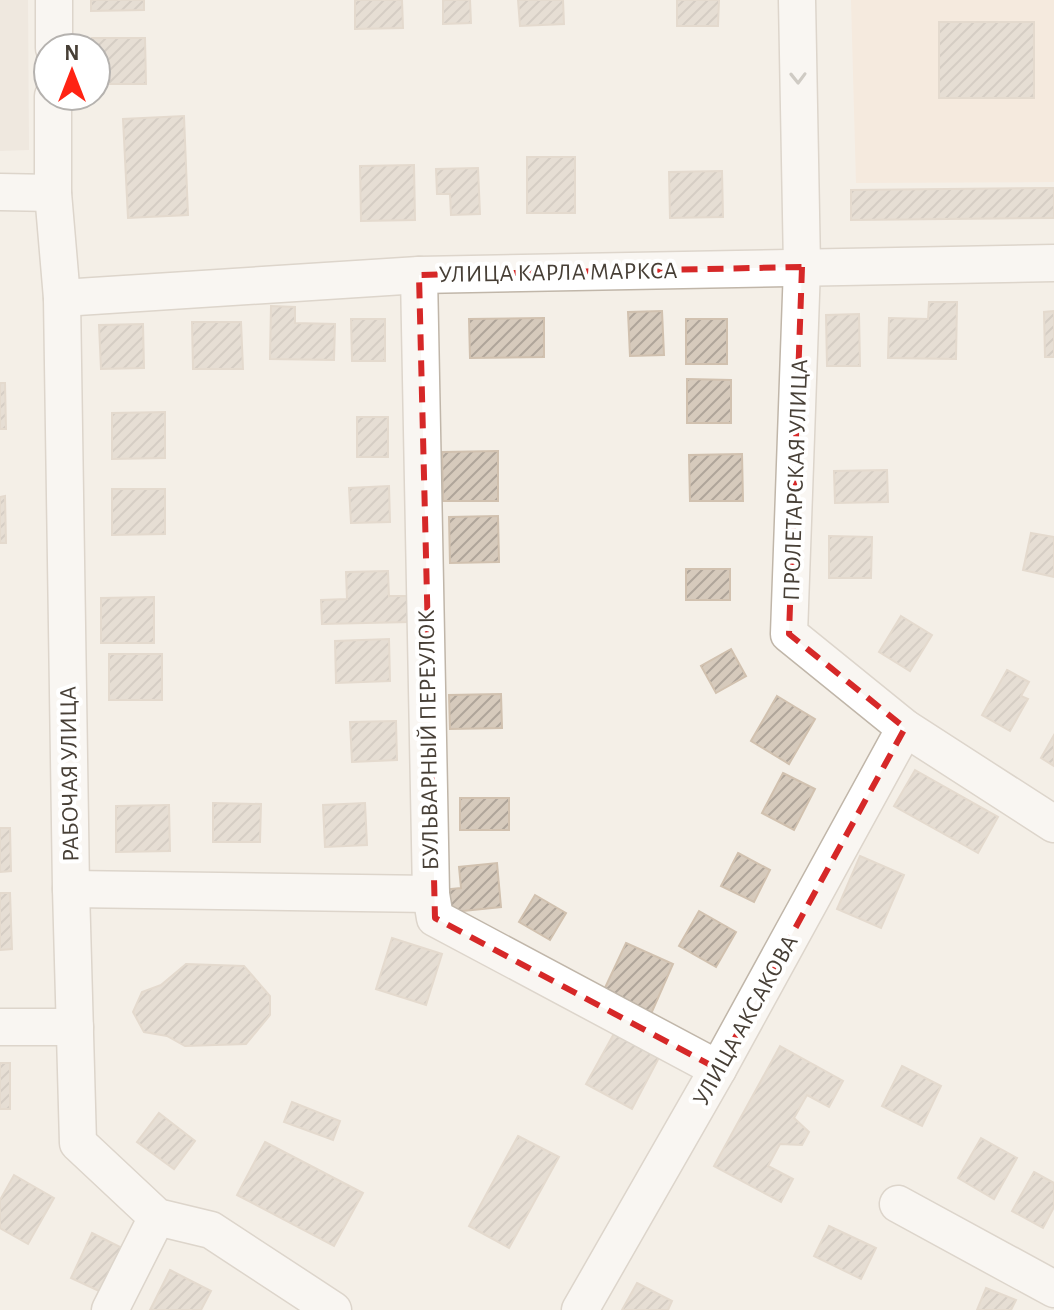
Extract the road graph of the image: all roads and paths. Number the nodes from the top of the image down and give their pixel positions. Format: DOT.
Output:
graph roads {
  1 [pos="54,0"];
  2 [pos="797,0"];
  3 [pos="54,32"];
  4 [pos="53,112"];
  5 [pos="0,192"];
  6 [pos="53,193"];
  7 [pos="1054,263"];
  8 [pos="802,267"];
  9 [pos="419,275"];
  10 [pos="62,298"];
  11 [pos="905,728"];
  12 [pos="1054,824"];
  13 [pos="71,889"];
  14 [pos="431,894"];
  15 [pos="0,1027"];
  16 [pos="75,1027"];
  17 [pos="718,1069"];
  18 [pos="898,1204"];
  19 [pos="157,1217"];
  20 [pos="1054,1289"];
  21 [pos="110,1310"];
  22 [pos="333,1310"];
  23 [pos="580,1310"];
  1 -- 3 [label="street"];
  2 -- 8 [label="street, ПРОЛЕТАРСКАЯ УЛИЦА, one-way"];
  4 -- 6 [label="street, РАБОЧАЯ УЛИЦА"];
  5 -- 6 [label="street"];
  6 -- 10 [label="street, РАБОЧАЯ УЛИЦА"];
  7 -- 8 [label="street, УЛИЦА КАРЛА МАРКСА"];
  8 -- 9 [label="street, УЛИЦА КАРЛА МАРКСА"];
  8 -- 11 [label="street, ПРОЛЕТАРСКАЯ УЛИЦА"];
  9 -- 10 [label="street, УЛИЦА КАРЛА МАРКСА"];
  9 -- 14 [label="street, БУЛЬВАРНЫЙ ПЕРЕУЛОК"];
  10 -- 13 [label="street, РАБОЧАЯ УЛИЦА"];
  11 -- 12 [label="street, ПРОЛЕТАРСКАЯ УЛИЦА"];
  11 -- 17 [label="street, УЛИЦА АКСАКОВА"];
  13 -- 14 [label="street, БУЛЬВАРНЫЙ ПЕРЕУЛОК"];
  13 -- 16 [label="street, РАБОЧАЯ УЛИЦА"];
  14 -- 17 [label="street"];
  15 -- 16 [label="street"];
  16 -- 19 [label="street, РАБОЧАЯ УЛИЦА"];
  17 -- 23 [label="street, УЛИЦА АКСАКОВА"];
  18 -- 20 [label="street"];
  19 -- 21 [label="street"];
  19 -- 22 [label="street, РАБОЧАЯ УЛИЦА"];
}
